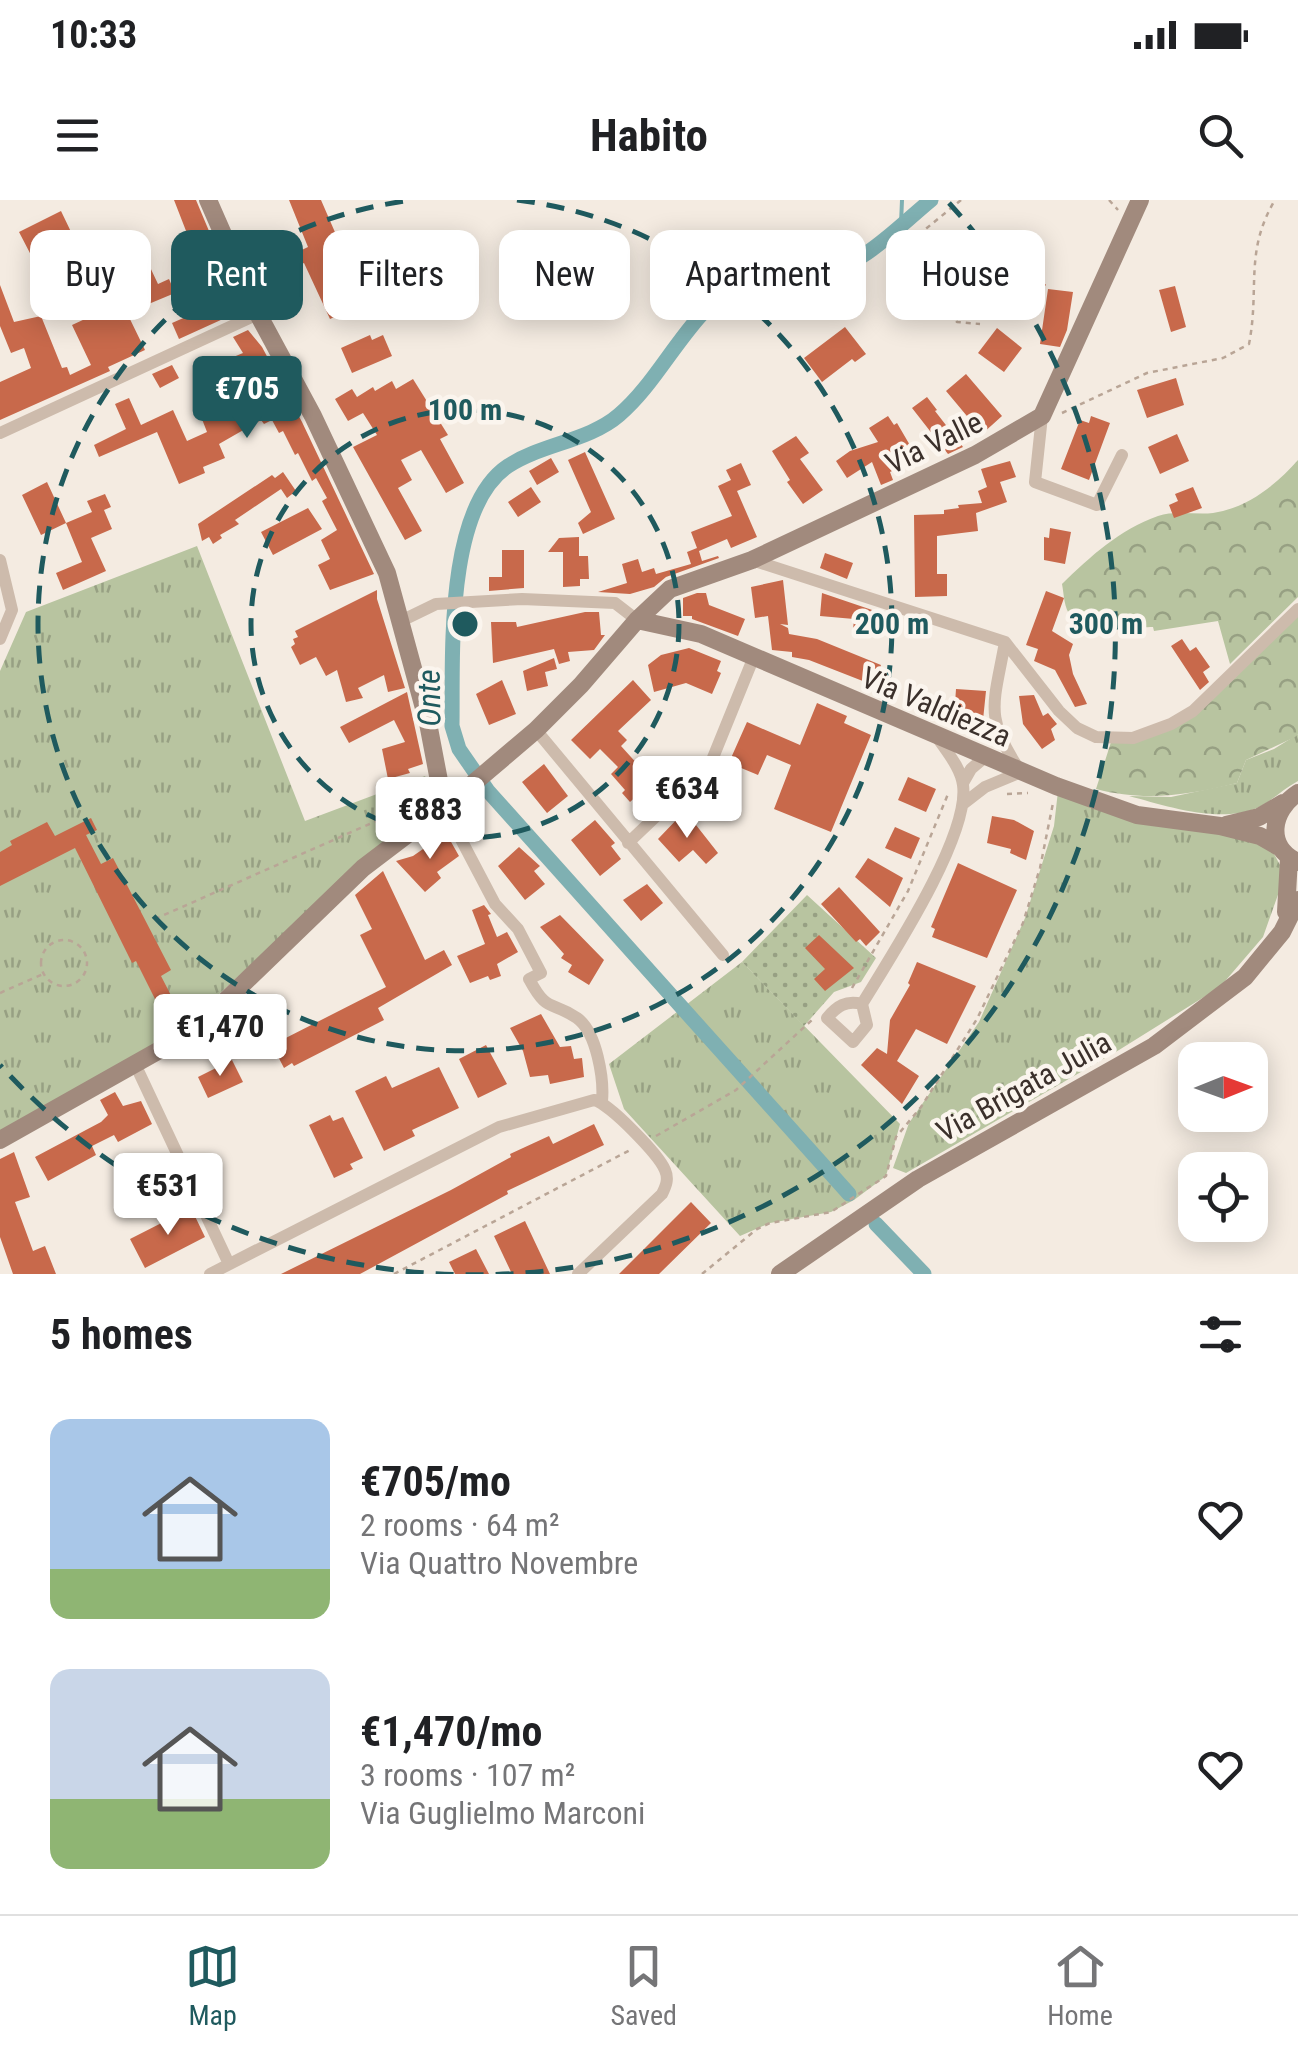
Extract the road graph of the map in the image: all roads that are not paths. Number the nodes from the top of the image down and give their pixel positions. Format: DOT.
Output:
graph roads {
  1 [pos="208,200"];
  2 [pos="1140,200"];
  3 [pos="221,230"];
  4 [pos="245,320"];
  5 [pos="261,320"];
  6 [pos="1042,416"];
  7 [pos="0,433"];
  8 [pos="1122,455"];
  9 [pos="0,560"];
  10 [pos="752,560"];
  11 [pos="1298,609"];
  12 [pos="402,620"];
  13 [pos="637,620"];
  14 [pos="0,639"];
  15 [pos="1005,642"];
  16 [pos="752,659"];
  17 [pos="536,730"];
  18 [pos="938,737"];
  19 [pos="985,757"];
  20 [pos="1021,772"];
  21 [pos="957,785"];
  22 [pos="985,787"];
  23 [pos="1291,798"];
  24 [pos="442,800"];
  25 [pos="962,804"];
  26 [pos="1220,826"];
  27 [pos="628,844"];
  28 [pos="1289,856"];
  29 [pos="1298,900"];
  30 [pos="1282,932"];
  31 [pos="723,954"];
  32 [pos="862,1004"];
  33 [pos="135,1064"];
  34 [pos="602,1101"];
  35 [pos="0,1140"];
  36 [pos="229,1264"];
  37 [pos="210,1274"];
  38 [pos="578,1274"];
  39 [pos="780,1274"];
  1 -- 3 [label="street"];
  2 -- 6 [label="street"];
  4 -- 7 [label="street"];
  5 -- 12 [label="street"];
  6 -- 8 [label="street"];
  6 -- 10 [label="street, Via Valle"];
  9 -- 14 [label="street"];
  10 -- 13 [label="street, Via Valle"];
  10 -- 15 [label="street"];
  11 -- 15 [label="street"];
  12 -- 13 [label="street"];
  12 -- 24 [label="street"];
  13 -- 16 [label="street, Via Valdiezza"];
  13 -- 17 [label="street, Via Valle"];
  15 -- 20 [label="street"];
  16 -- 18 [label="street, Via Valdiezza"];
  16 -- 27 [label="street"];
  17 -- 24 [label="street, Via Valle"];
  17 -- 27 [label="street"];
  18 -- 19 [label="street, Via Valdiezza"];
  18 -- 21 [label="street"];
  19 -- 20 [label="street, Via Valdiezza"];
  19 -- 21 [label="street"];
  19 -- 22 [label="street"];
  20 -- 22 [label="street"];
  20 -- 26 [label="street, Via Valdiezza"];
  21 -- 25 [label="street"];
  22 -- 25 [label="street"];
  23 -- 26 [label="street, Via Valdiezza"];
  23 -- 28 [label="street"];
  24 -- 33 [label="street, Via Valle"];
  24 -- 34 [label="street"];
  25 -- 32 [label="street"];
  26 -- 28 [label="street, Via Valdiezza"];
  27 -- 31 [label="street"];
  28 -- 30 [label="street"];
  29 -- 30 [label="street, Via Brigata Julia"];
  30 -- 39 [label="street, Via Brigata Julia"];
  33 -- 35 [label="street, Via Valle"];
  33 -- 36 [label="street"];
  34 -- 36 [label="street"];
  34 -- 38 [label="street"];
  36 -- 37 [label="street"];
}
